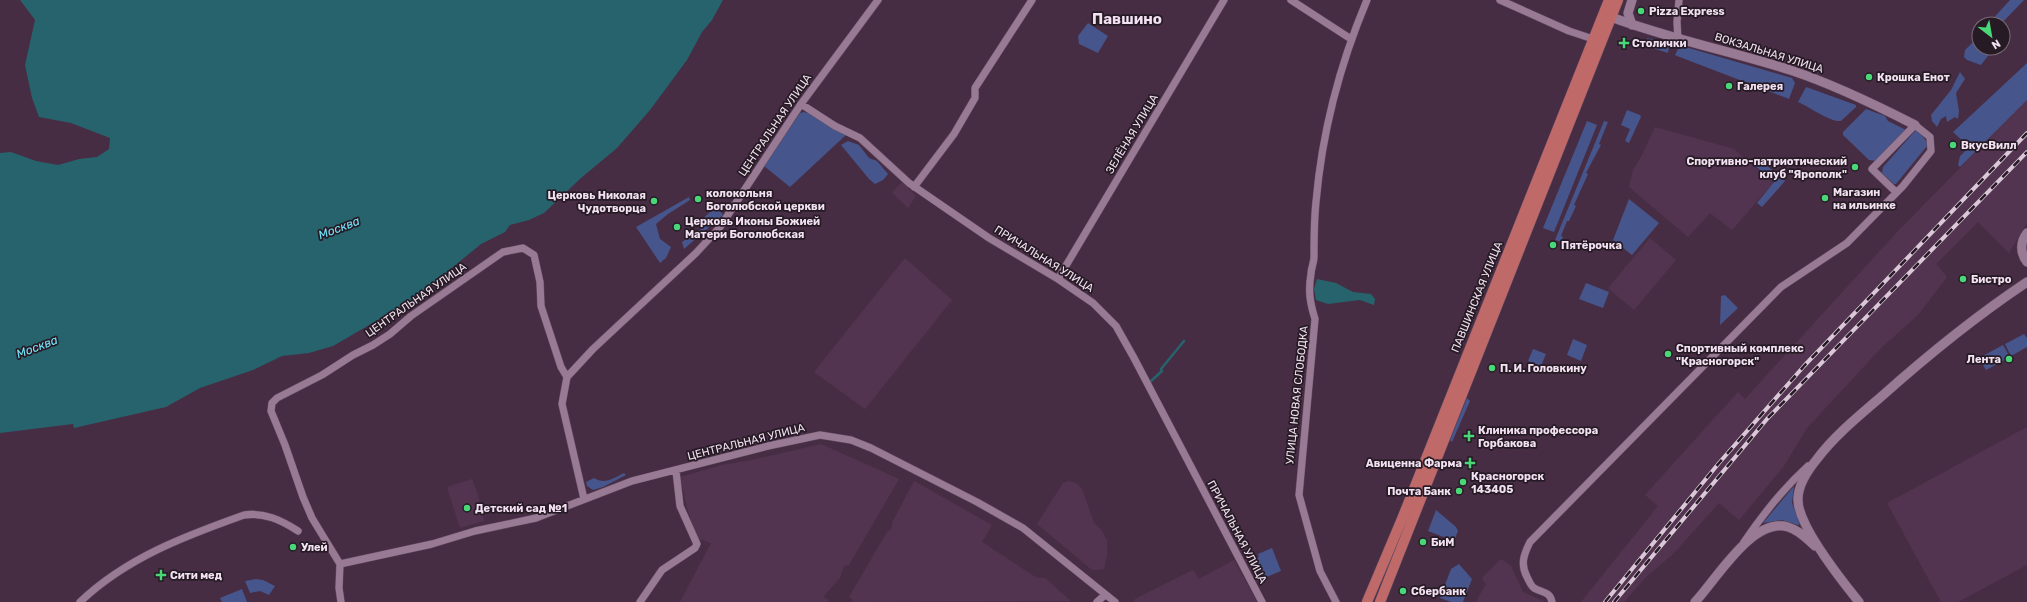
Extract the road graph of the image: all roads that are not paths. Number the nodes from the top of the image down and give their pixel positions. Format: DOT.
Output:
graph roads {
  1 [pos="878,0"];
  2 [pos="1032,0"];
  3 [pos="1224,0"];
  4 [pos="1291,0"];
  5 [pos="1367,0"];
  6 [pos="1500,0"];
  7 [pos="1609,0"];
  8 [pos="1618,0"];
  9 [pos="1632,0"];
  10 [pos="1679,0"];
  11 [pos="1607,16"];
  12 [pos="1632,25"];
  13 [pos="1593,39"];
  14 [pos="1351,40"];
  15 [pos="1678,40"];
  16 [pos="801,104"];
  17 [pos="1915,125"];
  18 [pos="914,187"];
  19 [pos="1896,192"];
  20 [pos="2027,233"];
  21 [pos="2027,262"];
  22 [pos="2027,275"];
  23 [pos="1058,279"];
  24 [pos="2024,284"];
  25 [pos="567,376"];
  26 [pos="1817,458"];
  27 [pos="676,471"];
  28 [pos="584,499"];
  29 [pos="298,531"];
  30 [pos="1738,549"];
  31 [pos="1822,553"];
  32 [pos="340,564"];
  33 [pos="1842,581"];
  34 [pos="1707,590"];
  35 [pos="1106,595"];
  36 [pos="80,602"];
  37 [pos="341,602"];
  38 [pos="640,602"];
  39 [pos="1097,602"];
  40 [pos="1115,602"];
  41 [pos="1262,602"];
  42 [pos="1336,602"];
  43 [pos="1368,602"];
  44 [pos="1380,602"];
  45 [pos="1552,602"];
  46 [pos="1695,602"];
  47 [pos="1701,602"];
  48 [pos="1851,602"];
  49 [pos="1859,602"];
  1 -- 16 [label="street, ЦЕНТРАЛЬНАЯ УЛИЦА"];
  2 -- 18 [label="street"];
  3 -- 23 [label="street, ЗЕЛЁНАЯ УЛИЦА"];
  4 -- 14 [label="street"];
  5 -- 14 [label="street, УЛИЦА НОВАЯ СЛОБОДКА"];
  6 -- 13 [label="street"];
  7 -- 11 [label="main road, ПАВШИНСКАЯ УЛИЦА"];
  8 -- 11 [label="main road, ПАВШИНСКАЯ УЛИЦА"];
  9 -- 12 [label="street"];
  10 -- 15 [label="street"];
  11 -- 12 [label="street, ВОКЗАЛЬНАЯ УЛИЦА"];
  11 -- 13 [label="main road, ПАВШИНСКАЯ УЛИЦА"];
  11 -- 44 [label="main road, ПАВШИНСКАЯ УЛИЦА"];
  12 -- 15 [label="street, ВОКЗАЛЬНАЯ УЛИЦА"];
  13 -- 43 [label="main road, ПАВШИНСКАЯ УЛИЦА"];
  14 -- 42 [label="street, УЛИЦА НОВАЯ СЛОБОДКА"];
  15 -- 17 [label="street, ВОКЗАЛЬНАЯ УЛИЦА"];
  16 -- 18 [label="street, ПРИЧАЛЬНАЯ УЛИЦА"];
  16 -- 25 [label="street, ЦЕНТРАЛЬНАЯ УЛИЦА"];
  17 -- 19 [label="street"];
  17 -- 19 [label="street"];
  18 -- 23 [label="street, ПРИЧАЛЬНАЯ УЛИЦА"];
  19 -- 45 [label="street"];
  20 -- 21 [label="street"];
  22 -- 24 [label="street"];
  23 -- 41 [label="street, ПРИЧАЛЬНАЯ УЛИЦА"];
  24 -- 26 [label="street"];
  25 -- 28 [label="street"];
  25 -- 32 [label="street, ЦЕНТРАЛЬНАЯ УЛИЦА"];
  26 -- 30 [label="street"];
  26 -- 31 [label="street"];
  27 -- 28 [label="street, ЦЕНТРАЛЬНАЯ УЛИЦА"];
  27 -- 35 [label="street, ЦЕНТРАЛЬНАЯ УЛИЦА"];
  27 -- 38 [label="street"];
  28 -- 32 [label="street, ЦЕНТРАЛЬНАЯ УЛИЦА"];
  29 -- 36 [label="street"];
  30 -- 31 [label="street"];
  30 -- 34 [label="street"];
  31 -- 33 [label="street"];
  32 -- 37 [label="street"];
  33 -- 48 [label="street"];
  33 -- 49 [label="street"];
  34 -- 46 [label="street"];
  34 -- 47 [label="street"];
  35 -- 39 [label="street"];
  35 -- 40 [label="street, ЦЕНТРАЛЬНАЯ УЛИЦА"];
}
